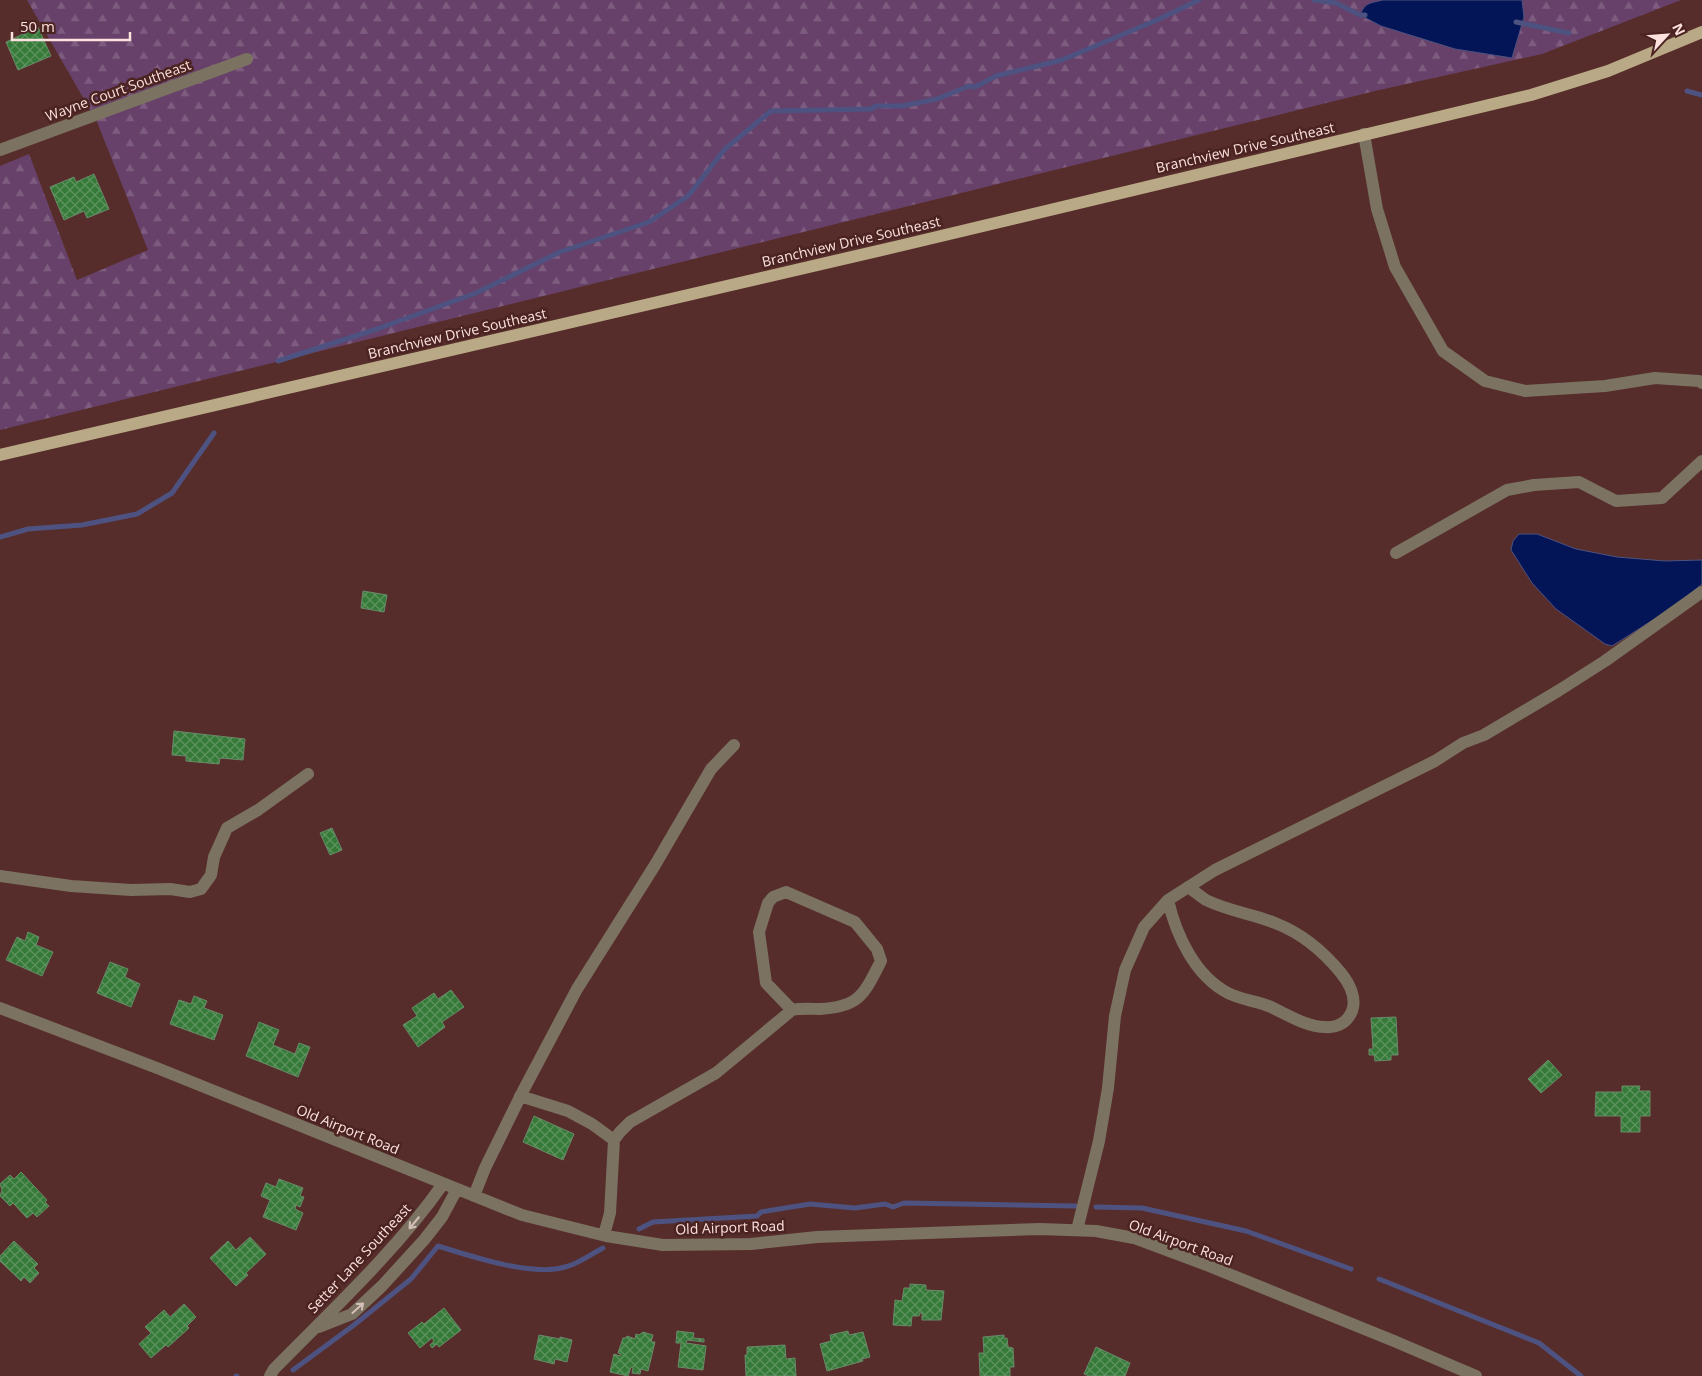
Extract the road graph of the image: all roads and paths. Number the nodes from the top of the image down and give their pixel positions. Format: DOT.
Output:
graph roads {
  1 [pos="1702,32"];
  2 [pos="247,59"];
  3 [pos="1364,134"];
  4 [pos="0,150"];
  5 [pos="1702,383"];
  6 [pos="0,455"];
  7 [pos="1702,461"];
  8 [pos="1396,553"];
  9 [pos="1702,592"];
  10 [pos="734,745"];
  11 [pos="308,774"];
  12 [pos="0,876"];
  13 [pos="1188,886"];
  14 [pos="1168,900"];
  15 [pos="0,1008"];
  16 [pos="792,1010"];
  17 [pos="520,1096"];
  18 [pos="614,1140"];
  19 [pos="443,1184"];
  20 [pos="456,1189"];
  21 [pos="474,1196"];
  22 [pos="1077,1230"];
  23 [pos="604,1235"];
  24 [pos="314,1329"];
  25 [pos="270,1376"];
  26 [pos="1476,1376"];
  1 -- 3 [label="main road, Branchview Drive Southeast"];
  2 -- 4 [label="street, Wayne Court Southeast"];
  3 -- 5 [label="street"];
  3 -- 6 [label="main road, Branchview Drive Southeast"];
  7 -- 8 [label="street"];
  9 -- 13 [label="street"];
  10 -- 17 [label="street"];
  11 -- 12 [label="street"];
  13 -- 14 [label="street"];
  13 -- 14 [label="street"];
  14 -- 22 [label="street"];
  15 -- 19 [label="street, Old Airport Road"];
  16 -- 16 [label="street"];
  16 -- 18 [label="street"];
  17 -- 18 [label="street"];
  17 -- 21 [label="street"];
  18 -- 23 [label="street"];
  19 -- 20 [label="street, Old Airport Road"];
  19 -- 24 [label="street, Setter Lane Southeast, one-way"];
  20 -- 21 [label="street, Old Airport Road"];
  24 -- 20 [label="street, Setter Lane Southeast, one-way"];
  21 -- 23 [label="street, Old Airport Road"];
  22 -- 23 [label="street, Old Airport Road"];
  22 -- 26 [label="street, Old Airport Road"];
  24 -- 25 [label="street, Setter Lane Southeast"];
}
